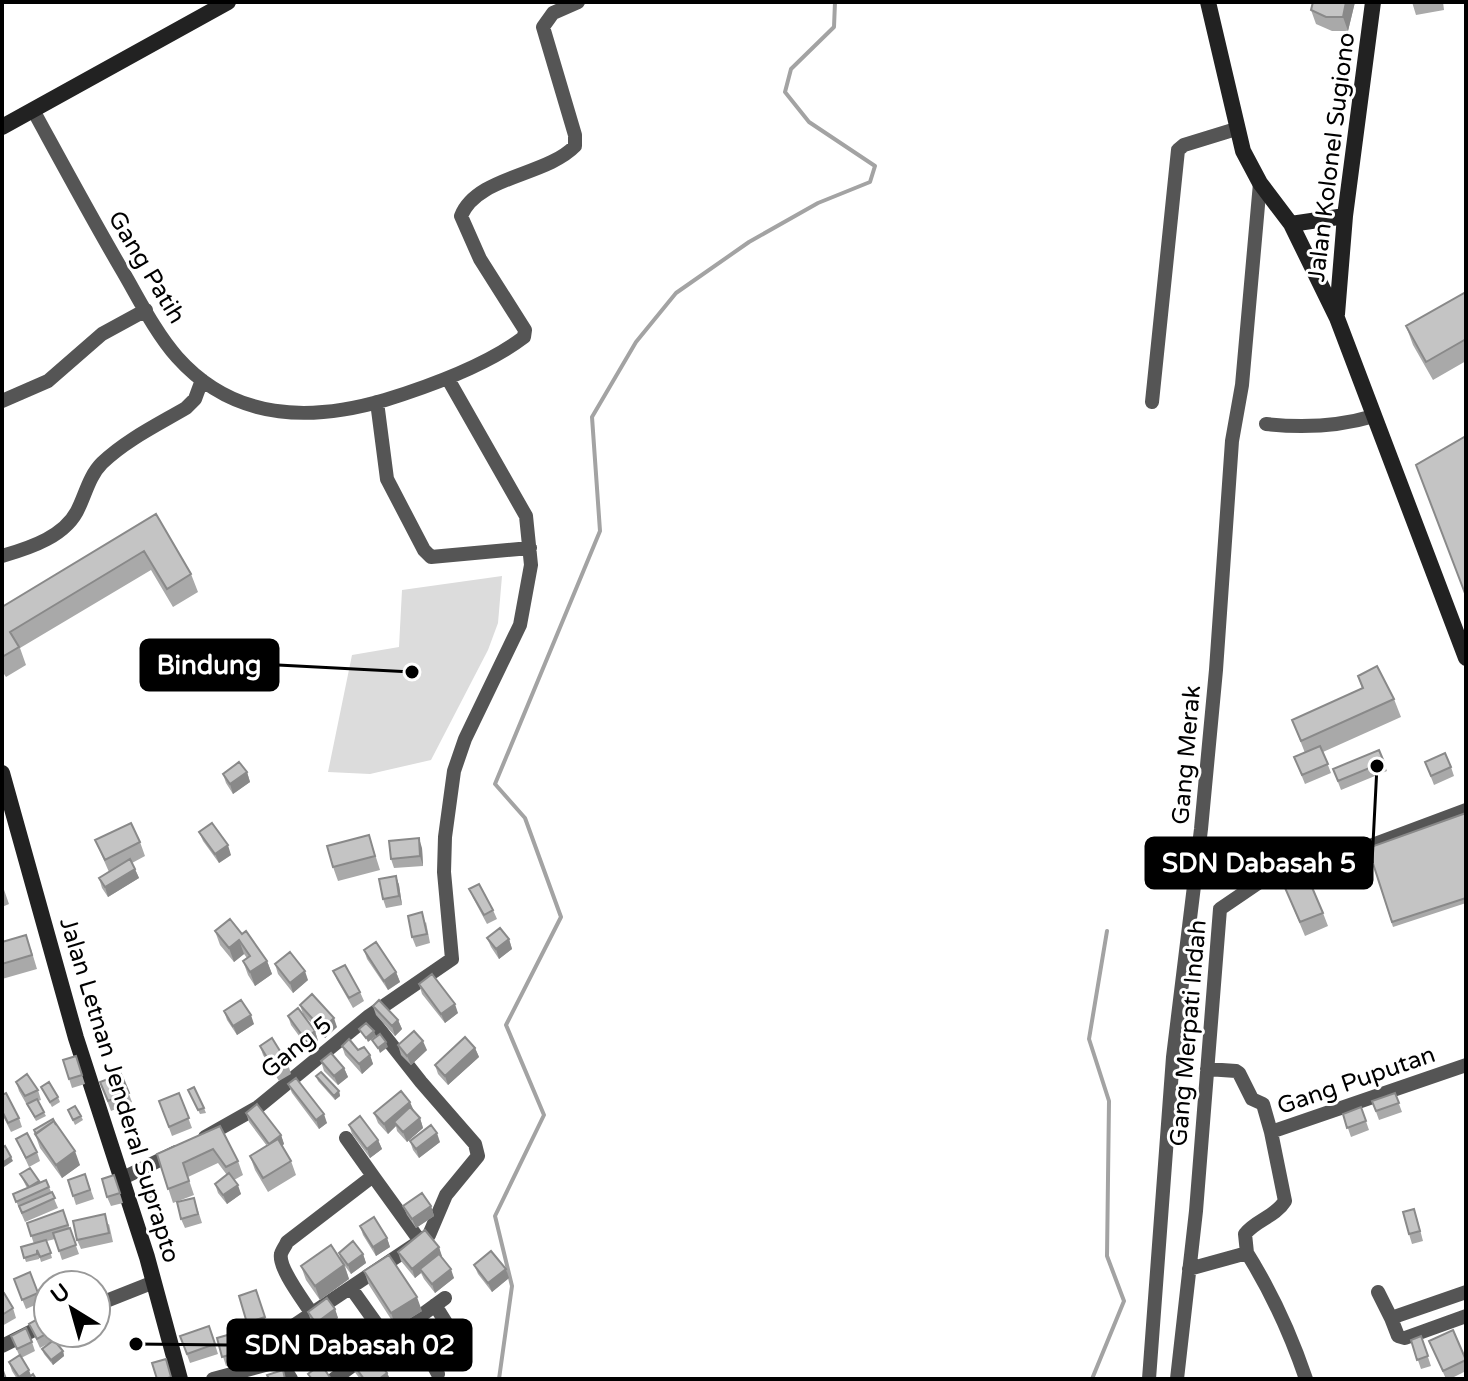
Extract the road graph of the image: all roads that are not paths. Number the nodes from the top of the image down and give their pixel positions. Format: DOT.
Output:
graph roads {
  1 [pos="228,2"];
  2 [pos="578,2"];
  3 [pos="1208,2"];
  4 [pos="1373,2"];
  5 [pos="33,110"];
  6 [pos="2,127"];
  7 [pos="1236,129"];
  8 [pos="1260,183"];
  9 [pos="1345,216"];
  10 [pos="1291,224"];
  11 [pos="146,310"];
  12 [pos="1337,318"];
  13 [pos="448,379"];
  14 [pos="202,380"];
  15 [pos="2,401"];
  16 [pos="377,402"];
  17 [pos="1152,402"];
  18 [pos="1374,416"];
  19 [pos="1266,424"];
  20 [pos="530,548"];
  21 [pos="2,556"];
  22 [pos="1466,658"];
  23 [pos="2,773"];
  24 [pos="1466,810"];
  25 [pos="8,817"];
  26 [pos="369,1016"];
  27 [pos="1466,1065"];
  28 [pos="1207,1069"];
  29 [pos="1271,1132"];
  30 [pos="346,1138"];
  31 [pos="373,1176"];
  32 [pos="123,1178"];
  33 [pos="420,1241"];
  34 [pos="1247,1253"];
  35 [pos="1189,1269"];
  36 [pos="154,1282"];
  37 [pos="351,1288"];
  38 [pos="1378,1292"];
  39 [pos="1466,1292"];
  40 [pos="112,1299"];
  41 [pos="312,1314"];
  42 [pos="1466,1316"];
  43 [pos="1391,1318"];
  44 [pos="32,1331"];
  45 [pos="388,1340"];
  46 [pos="2,1346"];
  47 [pos="280,1361"];
  48 [pos="438,1374"];
  49 [pos="180,1379"];
  50 [pos="213,1379"];
  51 [pos="291,1379"];
  52 [pos="334,1379"];
  53 [pos="1149,1379"];
  54 [pos="1177,1379"];
  55 [pos="1306,1379"];
  1 -- 5 [label="main road"];
  2 -- 13 [label="street, Gang Patih"];
  3 -- 7 [label="main road"];
  4 -- 9 [label="main road, Jalan Kolonel Sugiono"];
  5 -- 6 [label="main road"];
  5 -- 11 [label="street, Gang Patih"];
  7 -- 8 [label="main road"];
  7 -- 17 [label="street"];
  8 -- 10 [label="main road"];
  8 -- 53 [label="street, Gang Merak"];
  9 -- 10 [label="main road"];
  9 -- 12 [label="main road, Jalan Kolonel Sugiono"];
  10 -- 12 [label="main road"];
  11 -- 14 [label="street, Gang Patih"];
  11 -- 15 [label="street"];
  12 -- 18 [label="main road"];
  13 -- 16 [label="street, Gang Patih"];
  13 -- 20 [label="street"];
  14 -- 16 [label="street, Gang Patih"];
  14 -- 21 [label="street"];
  16 -- 20 [label="street"];
  18 -- 19 [label="street"];
  18 -- 22 [label="main road"];
  20 -- 26 [label="street, Gang 5"];
  23 -- 25 [label="main road, Jalan Letnan Jenderal Suprapto"];
  24 -- 28 [label="street, Gang Merpati Indah"];
  25 -- 32 [label="main road, Jalan Letnan Jenderal Suprapto"];
  26 -- 32 [label="street, Gang 5"];
  26 -- 33 [label="street"];
  27 -- 29 [label="street, Gang Puputan"];
  28 -- 29 [label="street"];
  28 -- 35 [label="street, Gang Merpati Indah"];
  29 -- 34 [label="street, Gang Puputan"];
  30 -- 31 [label="street"];
  31 -- 33 [label="street"];
  31 -- 41 [label="street"];
  32 -- 36 [label="main road, Jalan Letnan Jenderal Suprapto"];
  33 -- 37 [label="street"];
  34 -- 35 [label="street"];
  34 -- 55 [label="street"];
  35 -- 54 [label="street, Gang Merpati Indah"];
  36 -- 40 [label="street"];
  36 -- 49 [label="main road, Jalan Letnan Jenderal Suprapto"];
  37 -- 41 [label="street"];
  37 -- 45 [label="street"];
  38 -- 43 [label="street"];
  39 -- 43 [label="street"];
  41 -- 47 [label="street"];
  42 -- 43 [label="street"];
  44 -- 46 [label="street"];
  45 -- 48 [label="street"];
  45 -- 52 [label="street"];
  47 -- 50 [label="street"];
  47 -- 51 [label="street"];
}
